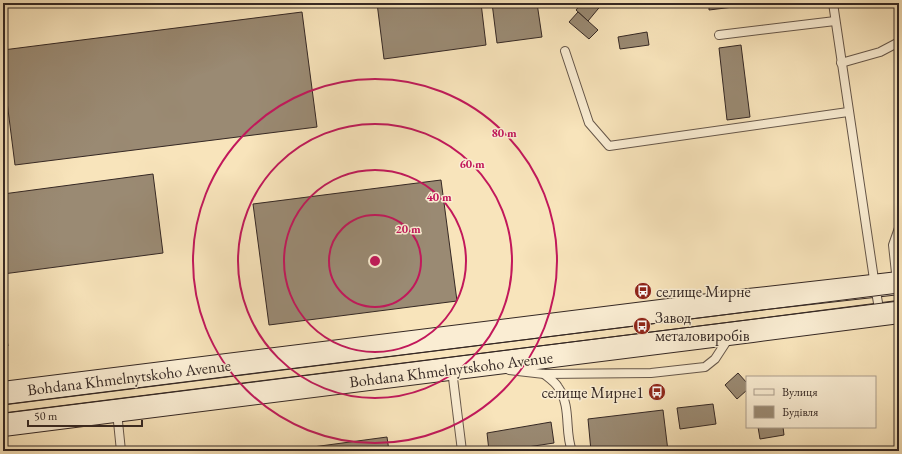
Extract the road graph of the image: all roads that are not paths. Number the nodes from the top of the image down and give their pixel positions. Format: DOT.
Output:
graph roads {
  1 [pos="833,3"];
  2 [pos="835,21"];
  3 [pos="719,34"];
  4 [pos="899,42"];
  5 [pos="565,51"];
  6 [pos="841,63"];
  7 [pos="848,112"];
  8 [pos="899,228"];
  9 [pos="898,283"];
  10 [pos="875,286"];
  11 [pos="893,315"];
  12 [pos="732,334"];
  13 [pos="476,366"];
  14 [pos="452,369"];
  15 [pos="544,374"];
  16 [pos="3,393"];
  17 [pos="117,410"];
  18 [pos="3,425"];
  19 [pos="121,451"];
  20 [pos="462,451"];
  21 [pos="572,451"];
  1 -- 2 [label="lane"];
  2 -- 3 [label="lane"];
  2 -- 6 [label="lane"];
  4 -- 6 [label="lane"];
  5 -- 7 [label="lane"];
  6 -- 7 [label="lane"];
  7 -- 10 [label="lane"];
  8 -- 9 [label="lane"];
  9 -- 10 [label="main road, Bohdana Khmelnytskoho Avenue"];
  10 -- 11 [label="lane"];
  10 -- 16 [label="main road, Bohdana Khmelnytskoho Avenue"];
  11 -- 12 [label="main road, Bohdana Khmelnytskoho Avenue"];
  12 -- 13 [label="main road, Bohdana Khmelnytskoho Avenue"];
  12 -- 15 [label="lane"];
  13 -- 14 [label="main road, Bohdana Khmelnytskoho Avenue"];
  13 -- 15 [label="lane"];
  14 -- 17 [label="main road, Bohdana Khmelnytskoho Avenue"];
  14 -- 20 [label="lane"];
  15 -- 21 [label="lane"];
  17 -- 18 [label="main road, Bohdana Khmelnytskoho Avenue"];
  17 -- 19 [label="lane"];
}
